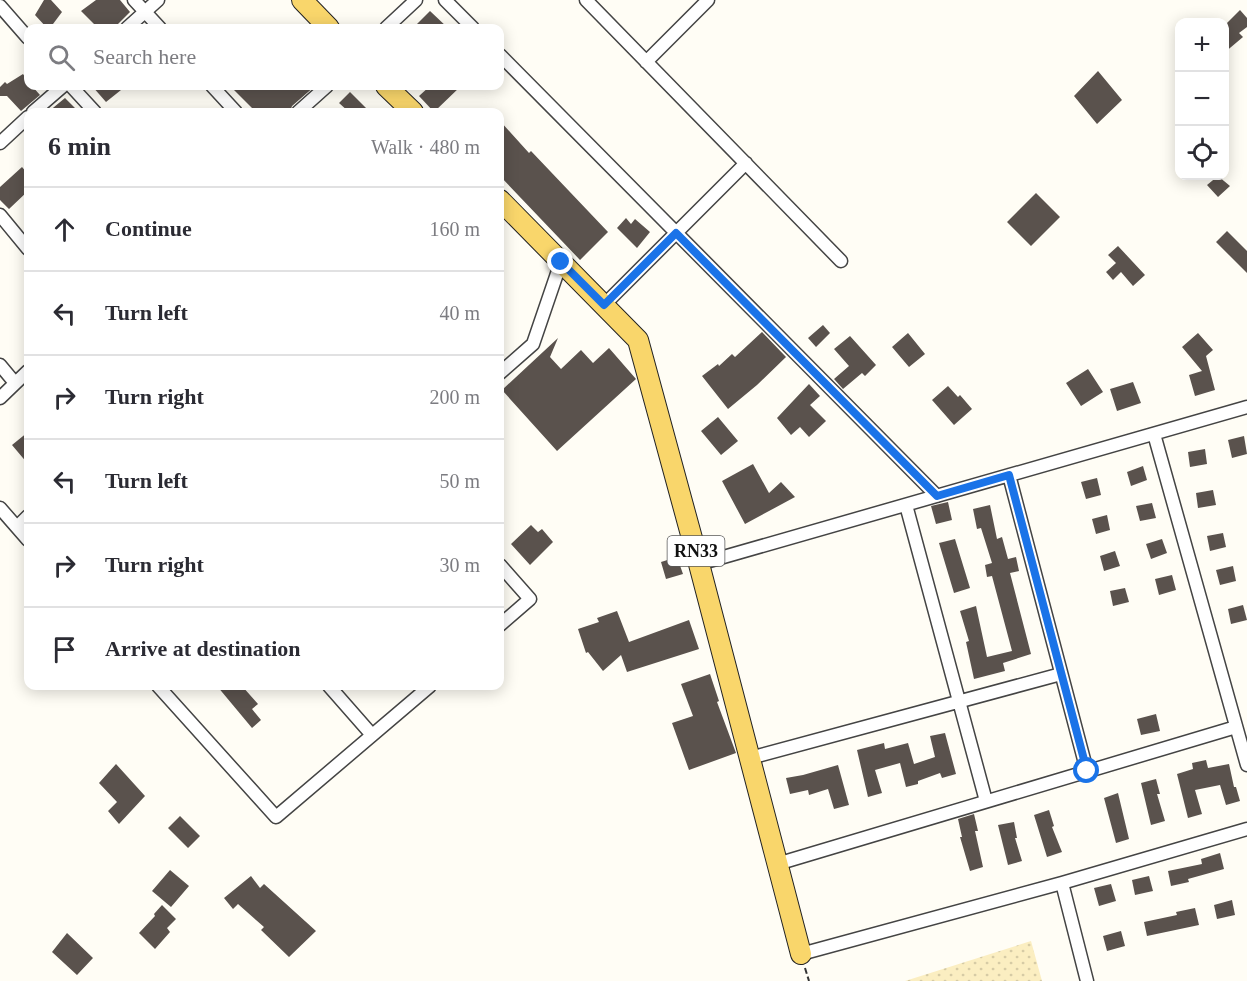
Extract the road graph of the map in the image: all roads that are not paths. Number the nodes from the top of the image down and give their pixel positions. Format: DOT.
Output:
graph roads {
  1 [pos="134,0"];
  2 [pos="158,0"];
  3 [pos="302,0"];
  4 [pos="416,0"];
  5 [pos="445,0"];
  6 [pos="586,0"];
  7 [pos="708,0"];
  8 [pos="0,6"];
  9 [pos="145,12"];
  10 [pos="132,24"];
  11 [pos="156,24"];
  12 [pos="325,24"];
  13 [pos="390,24"];
  14 [pos="469,24"];
  15 [pos="24,33"];
  16 [pos="504,59"];
  17 [pos="646,62"];
  18 [pos="58,90"];
  19 [pos="75,90"];
  20 [pos="216,90"];
  21 [pos="323,90"];
  22 [pos="390,90"];
  23 [pos="38,108"];
  24 [pos="91,108"];
  25 [pos="232,108"];
  26 [pos="302,108"];
  27 [pos="409,108"];
  28 [pos="24,121"];
  29 [pos="0,143"];
  30 [pos="746,164"];
  31 [pos="504,204"];
  32 [pos="0,215"];
  33 [pos="676,233"];
  34 [pos="24,244"];
  35 [pos="841,261"];
  36 [pos="561,262"];
  37 [pos="604,305"];
  38 [pos="0,365"];
  39 [pos="504,370"];
  40 [pos="24,375"];
  41 [pos="15,383"];
  42 [pos="0,398"];
  43 [pos="1247,407"];
  44 [pos="1155,435"];
  45 [pos="1009,475"];
  46 [pos="937,496"];
  47 [pos="906,505"];
  48 [pos="0,508"];
  49 [pos="24,520"];
  50 [pos="17,527"];
  51 [pos="24,535"];
  52 [pos="699,564"];
  53 [pos="504,570"];
  54 [pos="504,622"];
  55 [pos="1061,674"];
  56 [pos="162,690"];
  57 [pos="333,690"];
  58 [pos="425,690"];
  59 [pos="960,702"];
  60 [pos="1236,727"];
  61 [pos="372,735"];
  62 [pos="750,758"];
  63 [pos="1247,765"];
  64 [pos="1087,771"];
  65 [pos="987,801"];
  66 [pos="1247,829"];
  67 [pos="777,864"];
  68 [pos="1062,883"];
  69 [pos="801,954"];
  70 [pos="1087,981"];
  1 -- 9 [label="street"];
  2 -- 9 [label="street"];
  3 -- 12 [label="main road"];
  4 -- 13 [label="street"];
  5 -- 14 [label="street"];
  6 -- 17 [label="street"];
  7 -- 17 [label="street"];
  8 -- 15 [label="street"];
  9 -- 10 [label="street"];
  9 -- 11 [label="street"];
  16 -- 33 [label="street"];
  17 -- 30 [label="street"];
  18 -- 23 [label="street"];
  19 -- 24 [label="street"];
  20 -- 25 [label="street"];
  21 -- 26 [label="street"];
  22 -- 27 [label="main road"];
  28 -- 29 [label="street"];
  30 -- 33 [label="street"];
  30 -- 35 [label="street"];
  31 -- 36 [label="main road, RN33"];
  32 -- 34 [label="street"];
  33 -- 37 [label="street"];
  33 -- 46 [label="street"];
  36 -- 37 [label="main road, RN33"];
  36 -- 39 [label="street"];
  37 -- 52 [label="main road, RN33"];
  38 -- 41 [label="street"];
  40 -- 41 [label="street"];
  41 -- 42 [label="street"];
  43 -- 44 [label="street"];
  44 -- 45 [label="street"];
  44 -- 60 [label="street"];
  45 -- 46 [label="street"];
  45 -- 55 [label="street"];
  46 -- 47 [label="street"];
  47 -- 52 [label="street"];
  47 -- 59 [label="street"];
  48 -- 50 [label="street"];
  49 -- 50 [label="street"];
  50 -- 51 [label="street"];
  52 -- 62 [label="main road, RN33"];
  53 -- 54 [label="street"];
  55 -- 59 [label="street"];
  55 -- 64 [label="street"];
  56 -- 61 [label="street"];
  57 -- 61 [label="street"];
  58 -- 61 [label="street"];
  59 -- 62 [label="street"];
  59 -- 65 [label="street"];
  60 -- 63 [label="street"];
  60 -- 64 [label="street"];
  62 -- 67 [label="main road, RN33"];
  64 -- 65 [label="street"];
  65 -- 67 [label="street"];
  66 -- 68 [label="street"];
  67 -- 69 [label="main road, RN33"];
  68 -- 69 [label="street"];
  68 -- 70 [label="street"];
}
